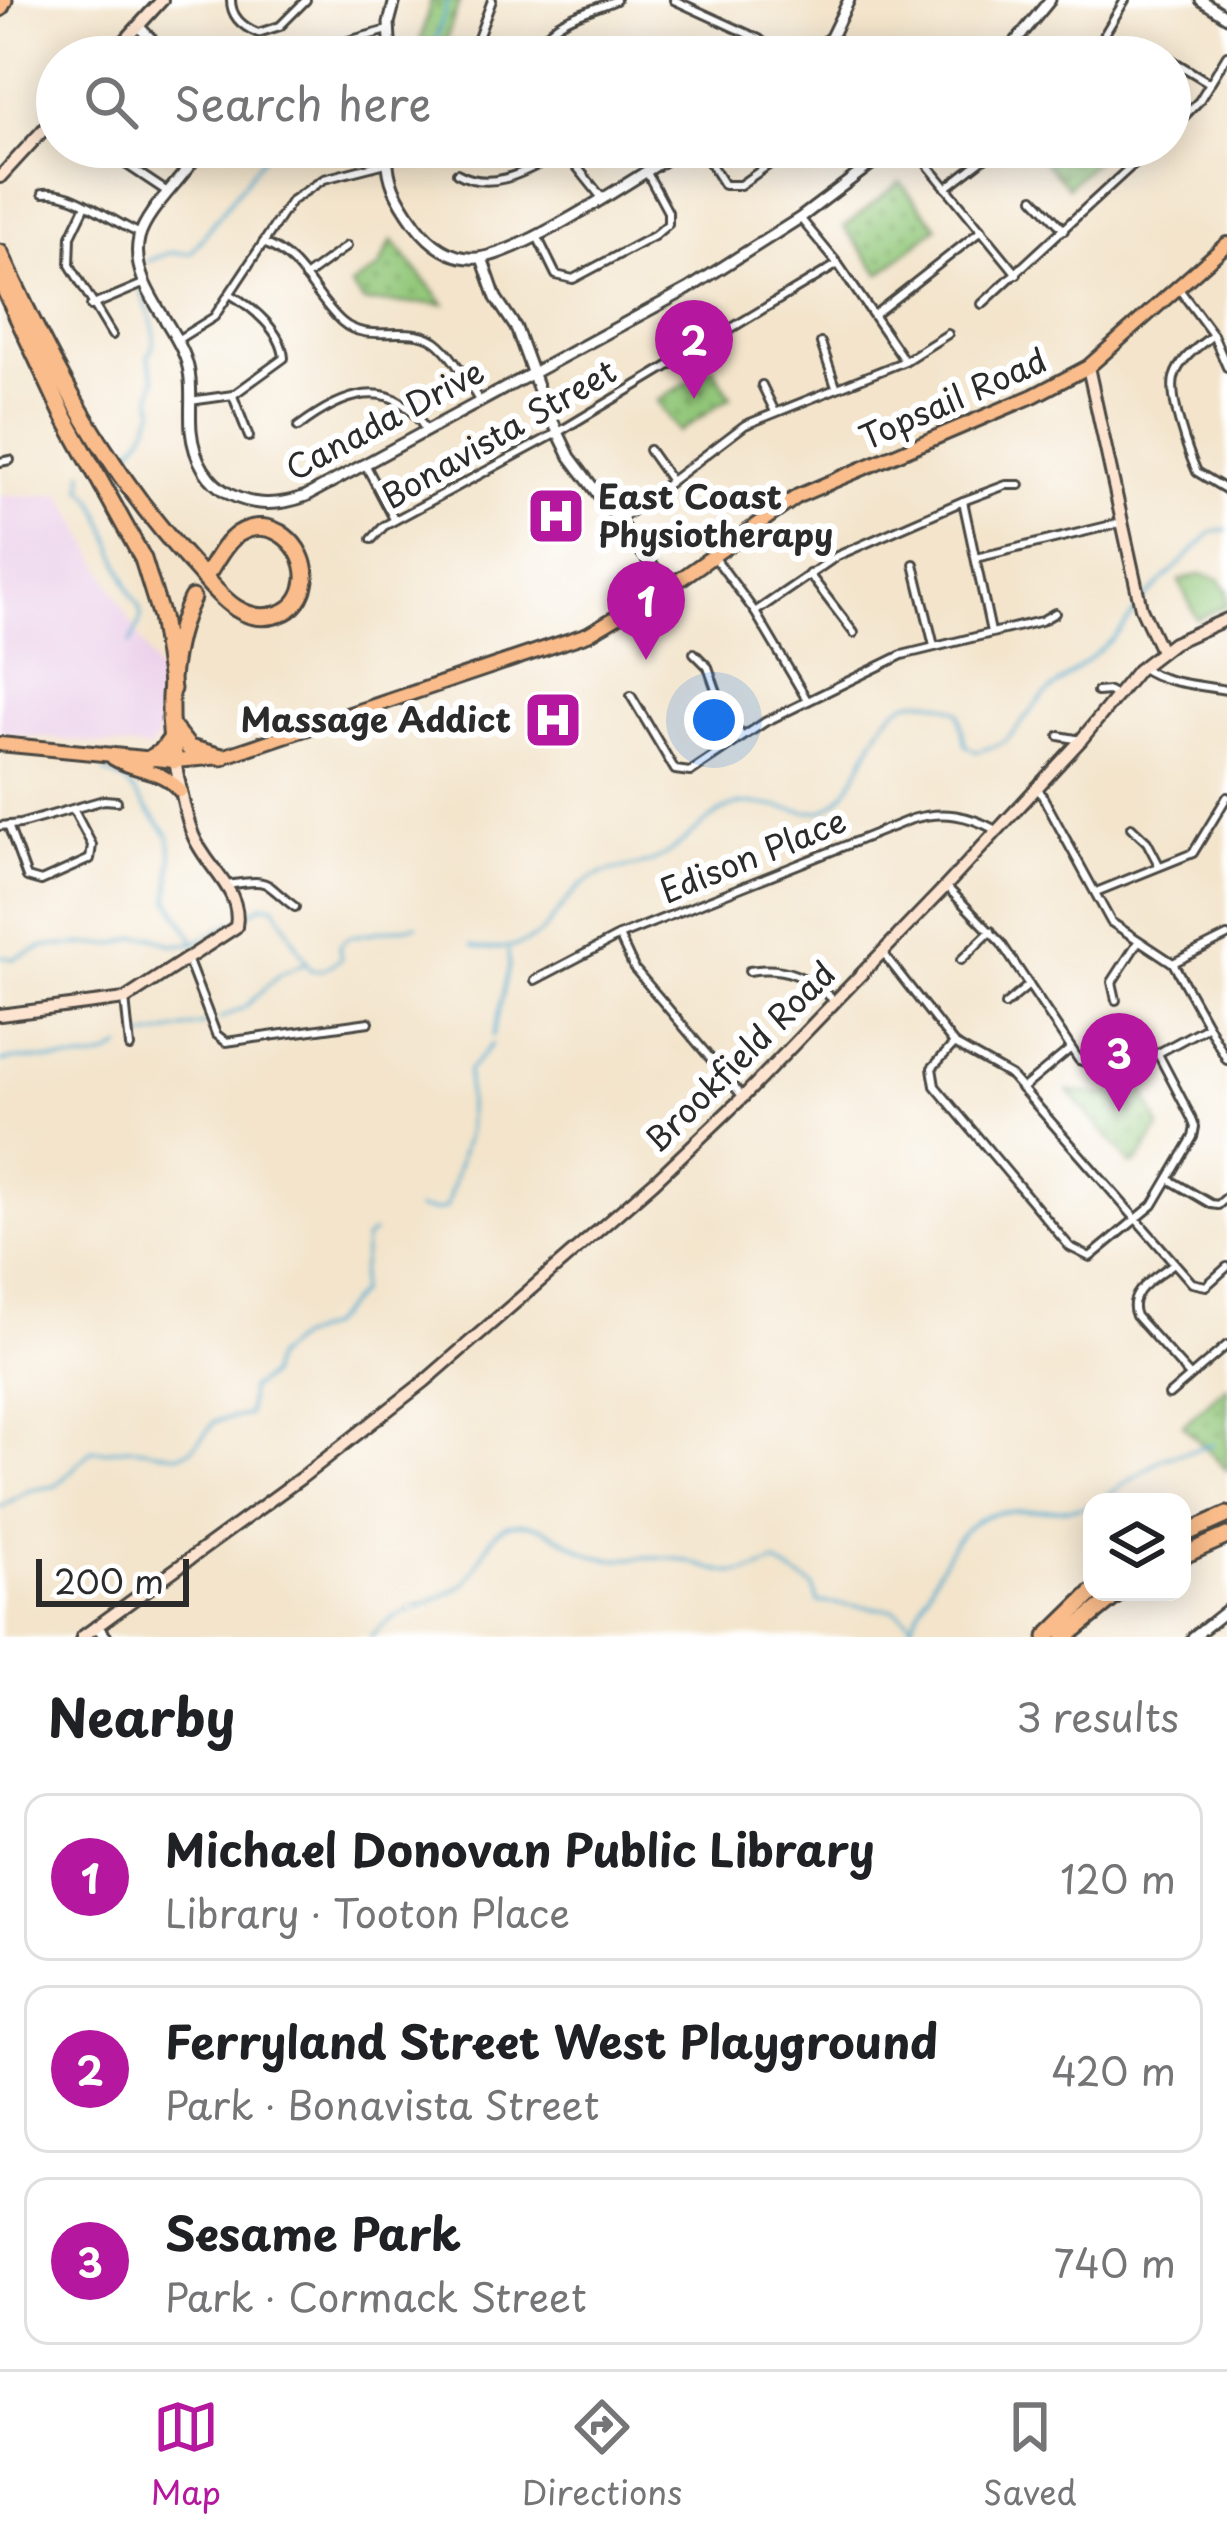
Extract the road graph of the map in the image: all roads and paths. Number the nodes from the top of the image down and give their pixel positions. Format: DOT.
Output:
graph roads {
  1 [pos="162,0"];
  2 [pos="231,0"];
  3 [pos="305,0"];
  4 [pos="395,0"];
  5 [pos="492,0"];
  6 [pos="616,0"];
  7 [pos="674,0"];
  8 [pos="849,0"];
  9 [pos="1050,0"];
  10 [pos="1125,0"];
  11 [pos="1201,0"];
  12 [pos="1227,17"];
  13 [pos="138,26"];
  14 [pos="388,30"];
  15 [pos="129,36"];
  16 [pos="148,36"];
  17 [pos="366,36"];
  18 [pos="389,36"];
  19 [pos="478,36"];
  20 [pos="542,36"];
  21 [pos="755,36"];
  22 [pos="831,36"];
  23 [pos="1020,36"];
  24 [pos="1104,36"];
  25 [pos="1227,55"];
  26 [pos="1191,72"];
  27 [pos="1209,83"];
  28 [pos="1191,108"];
  29 [pos="36,138"];
  30 [pos="132,168"];
  31 [pos="187,168"];
  32 [pos="369,168"];
  33 [pos="388,168"];
  34 [pos="525,168"];
  35 [pos="578,168"];
  36 [pos="651,168"];
  37 [pos="713,168"];
  38 [pos="764,168"];
  39 [pos="866,168"];
  40 [pos="930,168"];
  41 [pos="972,168"];
  42 [pos="1130,168"];
  43 [pos="646,171"];
  44 [pos="457,173"];
  45 [pos="0,177"];
  46 [pos="946,188"];
  47 [pos="43,193"];
  48 [pos="169,193"];
  49 [pos="602,198"];
  50 [pos="1034,198"];
  51 [pos="86,207"];
  52 [pos="800,218"];
  53 [pos="982,230"];
  54 [pos="1064,230"];
  55 [pos="141,234"];
  56 [pos="536,234"];
  57 [pos="263,243"];
  58 [pos="347,246"];
  59 [pos="0,253"];
  60 [pos="1224,254"];
  61 [pos="482,257"];
  62 [pos="838,264"];
  63 [pos="1017,274"];
  64 [pos="304,277"];
  65 [pos="0,279"];
  66 [pos="146,283"];
  67 [pos="1179,288"];
  68 [pos="230,294"];
  69 [pos="982,304"];
  70 [pos="91,306"];
  71 [pos="874,315"];
  72 [pos="948,334"];
  73 [pos="112,335"];
  74 [pos="1213,335"];
  75 [pos="177,340"];
  76 [pos="820,344"];
  77 [pos="905,361"];
  78 [pos="1088,367"];
  79 [pos="1227,367"];
  80 [pos="534,371"];
  81 [pos="761,385"];
  82 [pos="836,387"];
  83 [pos="233,395"];
  84 [pos="478,399"];
  85 [pos="190,401"];
  86 [pos="776,412"];
  87 [pos="298,427"];
  88 [pos="425,429"];
  89 [pos="557,433"];
  90 [pos="249,437"];
  91 [pos="649,450"];
  92 [pos="10,460"];
  93 [pos="0,462"];
  94 [pos="364,464"];
  95 [pos="671,481"];
  96 [pos="1020,485"];
  97 [pos="1227,490"];
  98 [pos="963,501"];
  99 [pos="394,521"];
  100 [pos="617,522"];
  101 [pos="1125,522"];
  102 [pos="372,539"];
  103 [pos="713,555"];
  104 [pos="976,558"];
  105 [pos="914,564"];
  106 [pos="210,570"];
  107 [pos="809,574"];
  108 [pos="668,586"];
  109 [pos="193,598"];
  110 [pos="1141,608"];
  111 [pos="755,611"];
  112 [pos="1055,613"];
  113 [pos="1227,619"];
  114 [pos="991,632"];
  115 [pos="854,633"];
  116 [pos="1190,635"];
  117 [pos="934,646"];
  118 [pos="1161,651"];
  119 [pos="694,653"];
  120 [pos="1140,669"];
  121 [pos="172,689"];
  122 [pos="1227,690"];
  123 [pos="1097,692"];
  124 [pos="631,696"];
  125 [pos="1117,696"];
  126 [pos="807,700"];
  127 [pos="171,732"];
  128 [pos="1060,736"];
  129 [pos="743,737"];
  130 [pos="1081,740"];
  131 [pos="0,744"];
  132 [pos="106,755"];
  133 [pos="222,757"];
  134 [pos="149,759"];
  135 [pos="183,762"];
  136 [pos="1038,788"];
  137 [pos="180,791"];
  138 [pos="1227,797"];
  139 [pos="117,801"];
  140 [pos="73,809"];
  141 [pos="4,825"];
  142 [pos="1131,827"];
  143 [pos="996,830"];
  144 [pos="1159,865"];
  145 [pos="226,885"];
  146 [pos="946,886"];
  147 [pos="1095,893"];
  148 [pos="296,907"];
  149 [pos="991,931"];
  150 [pos="619,936"];
  151 [pos="1227,936"];
  152 [pos="1138,942"];
  153 [pos="881,951"];
  154 [pos="187,958"];
  155 [pos="961,960"];
  156 [pos="1173,963"];
  157 [pos="749,971"];
  158 [pos="535,980"];
  159 [pos="1029,985"];
  160 [pos="124,999"];
  161 [pos="1116,1000"];
  162 [pos="835,1001"];
  163 [pos="1004,1005"];
  164 [pos="0,1015"];
  165 [pos="369,1022"];
  166 [pos="1208,1025"];
  167 [pos="954,1044"];
  168 [pos="130,1047"];
  169 [pos="1070,1049"];
  170 [pos="1158,1054"];
  171 [pos="1227,1060"];
  172 [pos="1022,1089"];
  173 [pos="743,1097"];
  174 [pos="1170,1180"];
  175 [pos="1227,1197"];
  176 [pos="1136,1220"];
  177 [pos="1174,1263"];
  178 [pos="1227,1268"];
  179 [pos="1227,1345"];
  180 [pos="1190,1376"];
  181 [pos="1169,1395"];
  182 [pos="1227,1515"];
  183 [pos="1191,1531"];
  184 [pos="1227,1536"];
  185 [pos="1191,1552"];
  186 [pos="1084,1601"];
  187 [pos="1109,1601"];
  188 [pos="1227,1610"];
  189 [pos="96,1626"];
  190 [pos="82,1637"];
  191 [pos="106,1637"];
  192 [pos="1048,1637"];
  193 [pos="1065,1637"];
  194 [pos="1193,1637"];
  1 -- 13 [label="main road"];
  2 -- 3 [label="street"];
  4 -- 14 [label="street"];
  5 -- 19 [label="street"];
  6 -- 20 [label="street"];
  7 -- 21 [label="street"];
  8 -- 22 [label="street"];
  9 -- 23 [label="street"];
  10 -- 24 [label="street"];
  11 -- 12 [label="street"];
  13 -- 15 [label="main road"];
  13 -- 16 [label="street"];
  14 -- 17 [label="street"];
  14 -- 18 [label="street"];
  25 -- 27 [label="street"];
  26 -- 27 [label="street"];
  27 -- 28 [label="street"];
  29 -- 45 [label="main road"];
  30 -- 48 [label="street"];
  31 -- 48 [label="street"];
  32 -- 57 [label="street"];
  33 -- 61 [label="street"];
  34 -- 44 [label="street"];
  35 -- 49 [label="street"];
  36 -- 43 [label="street"];
  37 -- 38 [label="street"];
  39 -- 52 [label="street, Canada Drive"];
  40 -- 46 [label="street"];
  41 -- 46 [label="street"];
  42 -- 54 [label="street"];
  43 -- 49 [label="street"];
  43 -- 56 [label="street"];
  46 -- 53 [label="street"];
  47 -- 51 [label="street"];
  48 -- 55 [label="street"];
  49 -- 56 [label="street"];
  50 -- 54 [label="street"];
  51 -- 55 [label="street"];
  51 -- 70 [label="street"];
  52 -- 62 [label="street"];
  52 -- 80 [label="street, Canada Drive"];
  53 -- 63 [label="street"];
  53 -- 71 [label="street"];
  54 -- 63 [label="street"];
  55 -- 66 [label="street, Canada Drive"];
  56 -- 61 [label="street"];
  57 -- 64 [label="street"];
  57 -- 68 [label="street"];
  58 -- 64 [label="street"];
  59 -- 106 [label="highway"];
  60 -- 67 [label="main road, Topsail Road"];
  61 -- 80 [label="street"];
  62 -- 71 [label="street"];
  62 -- 89 [label="street, Bonavista Street"];
  63 -- 69 [label="street"];
  64 -- 84 [label="street"];
  65 -- 121 [label="highway"];
  66 -- 70 [label="street"];
  66 -- 75 [label="street, Canada Drive"];
  67 -- 74 [label="street"];
  67 -- 78 [label="main road, Topsail Road"];
  68 -- 75 [label="street"];
  68 -- 83 [label="street"];
  70 -- 73 [label="street"];
  71 -- 77 [label="street"];
  72 -- 77 [label="street"];
  74 -- 79 [label="street"];
  74 -- 97 [label="street"];
  75 -- 85 [label="street, Canada Drive"];
  76 -- 82 [label="street"];
  77 -- 82 [label="street"];
  78 -- 101 [label="main road"];
  78 -- 103 [label="main road, Topsail Road"];
  80 -- 84 [label="street, Canada Drive"];
  80 -- 89 [label="street"];
  81 -- 86 [label="street"];
  82 -- 86 [label="street"];
  83 -- 85 [label="street"];
  83 -- 90 [label="street"];
  84 -- 88 [label="street, Canada Drive"];
  85 -- 94 [label="street, Canada Drive"];
  86 -- 95 [label="street"];
  87 -- 88 [label="street"];
  88 -- 94 [label="street, Canada Drive"];
  89 -- 99 [label="street, Bonavista Street"];
  89 -- 100 [label="street"];
  91 -- 95 [label="street"];
  92 -- 93 [label="street"];
  94 -- 99 [label="street"];
  95 -- 100 [label="street"];
  96 -- 98 [label="street"];
  98 -- 104 [label="street"];
  98 -- 107 [label="street"];
  99 -- 102 [label="street, Bonavista Street"];
  100 -- 108 [label="street"];
  101 -- 104 [label="street"];
  101 -- 110 [label="main road"];
  103 -- 108 [label="main road, Topsail Road"];
  103 -- 111 [label="street"];
  104 -- 114 [label="street"];
  105 -- 117 [label="street"];
  107 -- 111 [label="street"];
  107 -- 115 [label="street"];
  108 -- 133 [label="main road, Topsail Road"];
  109 -- 121 [label="highway"];
  110 -- 116 [label="main road"];
  110 -- 118 [label="main road"];
  110 -- 120 [label="main road"];
  111 -- 126 [label="street"];
  112 -- 114 [label="street"];
  113 -- 116 [label="main road, Brookfield Road"];
  114 -- 117 [label="street"];
  116 -- 118 [label="main road, Brookfield Road"];
  117 -- 126 [label="street"];
  118 -- 120 [label="main road, Brookfield Road"];
  119 -- 129 [label="street"];
  120 -- 122 [label="street"];
  120 -- 125 [label="main road, Brookfield Road"];
  121 -- 127 [label="highway"];
  123 -- 125 [label="street"];
  124 -- 129 [label="street"];
  125 -- 130 [label="main road, Brookfield Road"];
  126 -- 129 [label="street"];
  127 -- 133 [label="highway"];
  127 -- 134 [label="highway"];
  127 -- 135 [label="highway"];
  128 -- 130 [label="street"];
  130 -- 136 [label="main road, Brookfield Road"];
  131 -- 132 [label="main road, Topsail Road"];
  132 -- 134 [label="main road, Topsail Road"];
  132 -- 137 [label="main road"];
  133 -- 135 [label="main road, Topsail Road"];
  134 -- 135 [label="main road, Topsail Road"];
  135 -- 137 [label="main road"];
  136 -- 143 [label="main road, Brookfield Road"];
  136 -- 147 [label="street"];
  137 -- 145 [label="main road"];
  138 -- 144 [label="street"];
  139 -- 140 [label="street"];
  140 -- 141 [label="street"];
  140 -- 141 [label="street"];
  142 -- 144 [label="street"];
  143 -- 146 [label="main road, Brookfield Road"];
  143 -- 150 [label="street, Edison Place"];
  144 -- 147 [label="street"];
  145 -- 148 [label="street"];
  145 -- 154 [label="main road"];
  146 -- 149 [label="street"];
  146 -- 153 [label="main road, Brookfield Road"];
  147 -- 152 [label="street"];
  149 -- 155 [label="street"];
  149 -- 159 [label="street"];
  150 -- 158 [label="street, Edison Place"];
  150 -- 173 [label="street"];
  151 -- 156 [label="street"];
  152 -- 156 [label="street"];
  152 -- 161 [label="street"];
  153 -- 162 [label="main road, Brookfield Road"];
  153 -- 167 [label="street"];
  154 -- 160 [label="main road"];
  154 -- 165 [label="street"];
  156 -- 166 [label="street"];
  157 -- 162 [label="street"];
  159 -- 163 [label="street"];
  159 -- 169 [label="street"];
  160 -- 164 [label="main road"];
  160 -- 168 [label="street"];
  162 -- 173 [label="main road, Brookfield Road"];
  166 -- 170 [label="street"];
  166 -- 171 [label="street"];
  167 -- 172 [label="street"];
  167 -- 176 [label="street"];
  169 -- 170 [label="street"];
  169 -- 172 [label="street"];
  170 -- 174 [label="street"];
  172 -- 176 [label="street"];
  173 -- 189 [label="main road, Brookfield Road"];
  174 -- 175 [label="street"];
  174 -- 176 [label="street"];
  176 -- 177 [label="street"];
  177 -- 178 [label="street"];
  177 -- 180 [label="street"];
  179 -- 180 [label="street"];
  180 -- 181 [label="street"];
  182 -- 183 [label="highway"];
  184 -- 185 [label="highway"];
  186 -- 192 [label="highway"];
  187 -- 193 [label="highway"];
  188 -- 194 [label="street"];
  189 -- 190 [label="main road, Brookfield Road"];
  189 -- 191 [label="street"];
}
